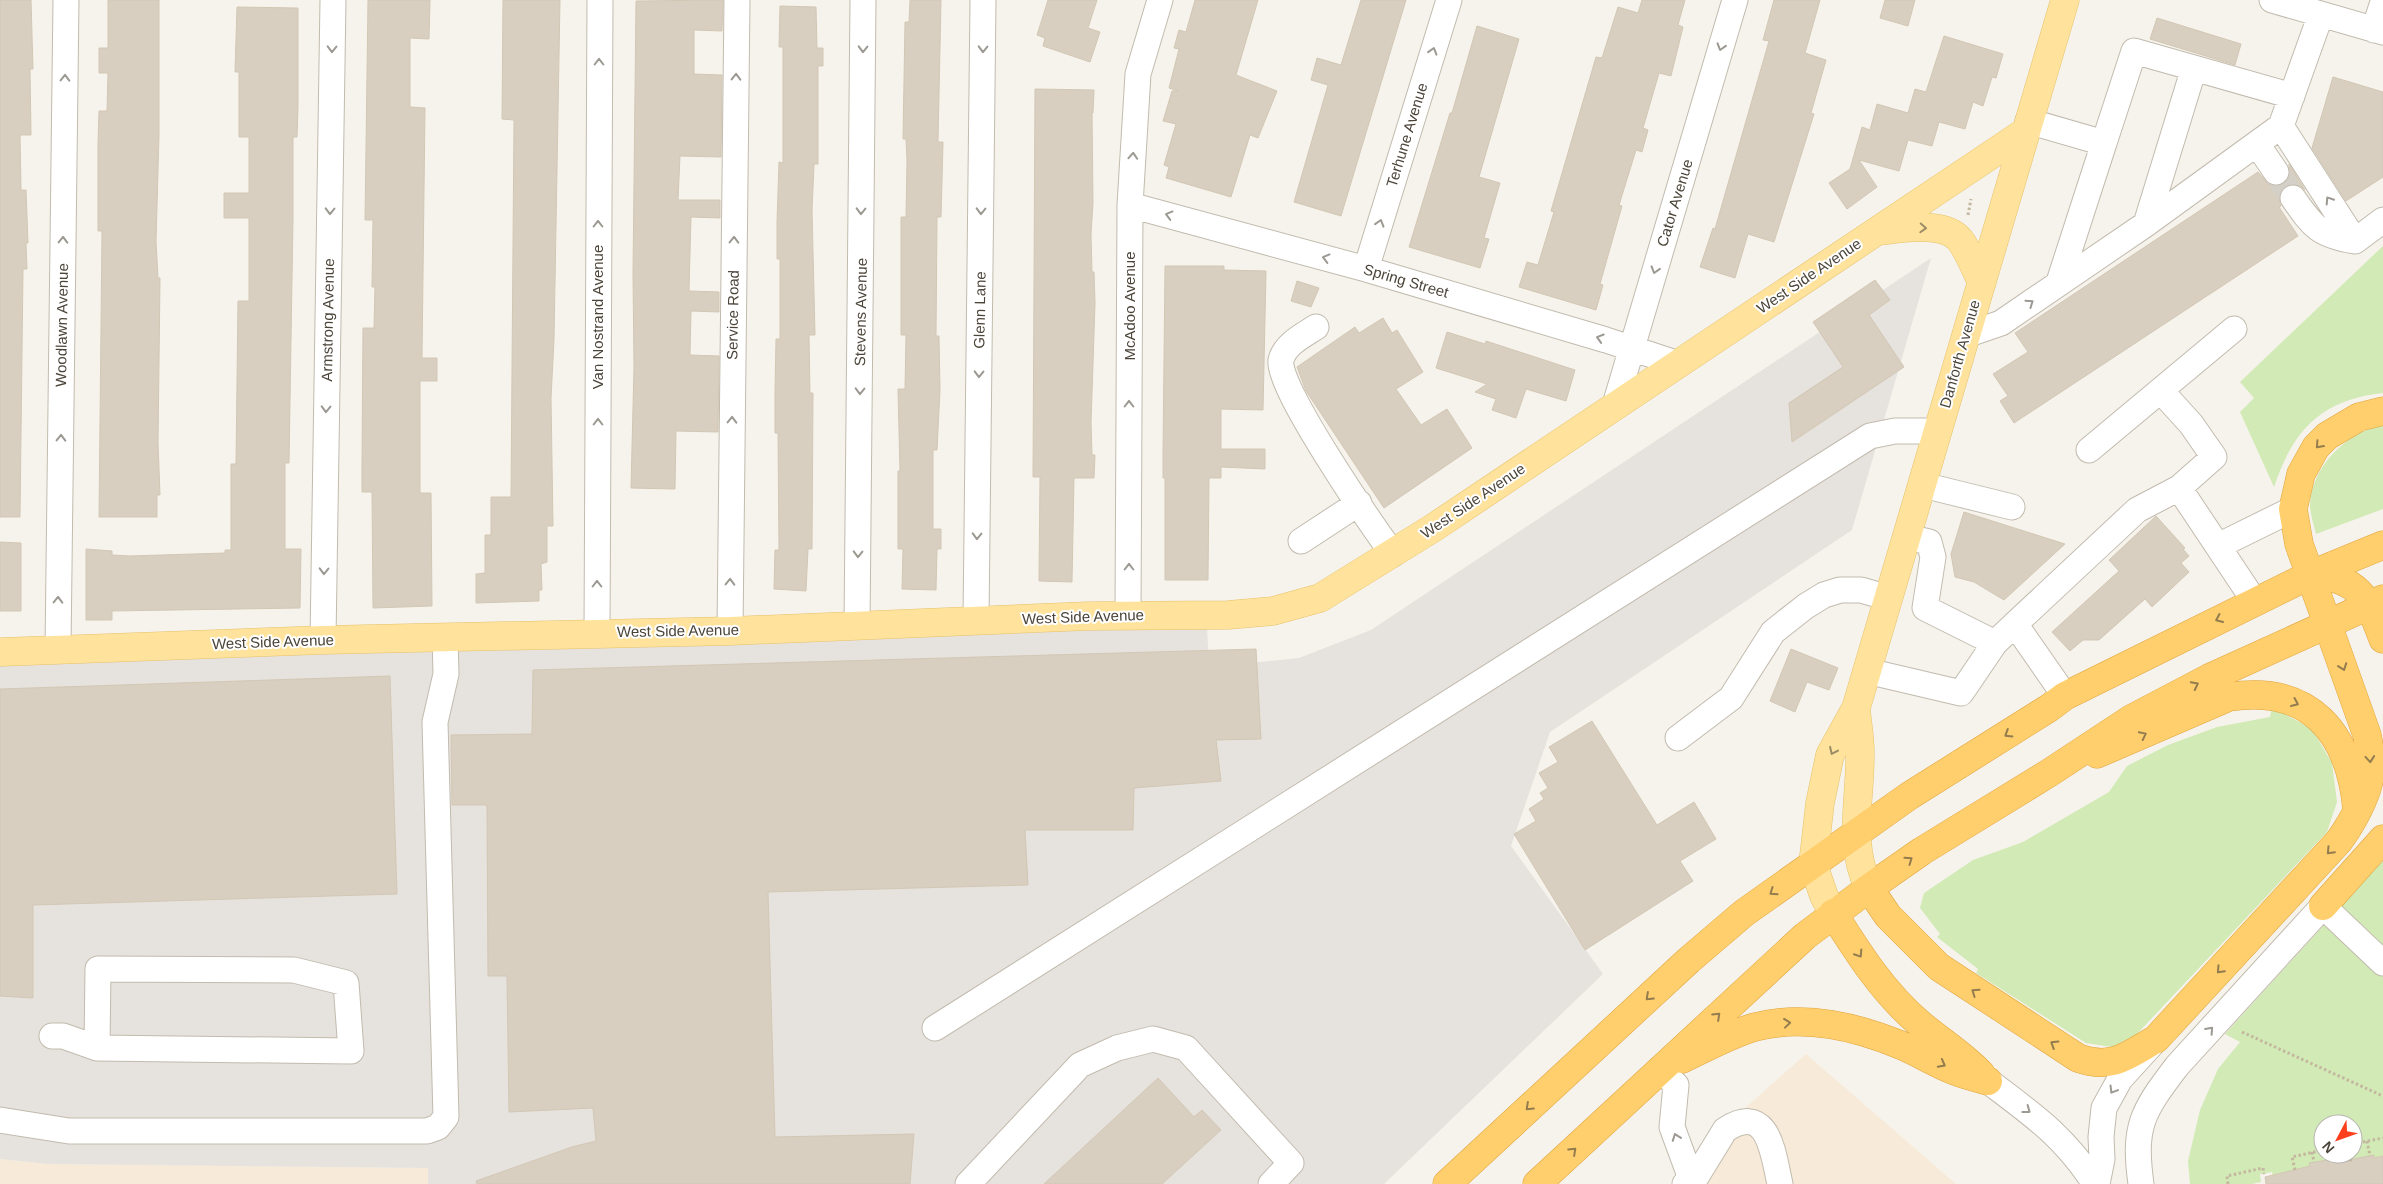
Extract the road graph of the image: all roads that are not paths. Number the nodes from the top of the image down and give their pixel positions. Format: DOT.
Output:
graph roads {
  1 [pos="66,0"];
  2 [pos="333,0"];
  3 [pos="600,0"];
  4 [pos="737,0"];
  5 [pos="863,0"];
  6 [pos="983,0"];
  7 [pos="1160,0"];
  8 [pos="1449,0"];
  9 [pos="1735,0"];
  10 [pos="2065,0"];
  11 [pos="2272,0"];
  12 [pos="2383,2"];
  13 [pos="2321,14"];
  14 [pos="2379,31"];
  15 [pos="2194,68"];
  16 [pos="2292,96"];
  17 [pos="2281,126"];
  18 [pos="2026,127"];
  19 [pos="2104,143"];
  20 [pos="2257,144"];
  21 [pos="2276,172"];
  22 [pos="2293,198"];
  23 [pos="1130,205"];
  24 [pos="2383,220"];
  25 [pos="2146,224"];
  26 [pos="1874,232"];
  27 [pos="2355,241"];
  28 [pos="1366,269"];
  29 [pos="1982,282"];
  30 [pos="2059,282"];
  31 [pos="1316,326"];
  32 [pos="2234,329"];
  33 [pos="1966,335"];
  34 [pos="1632,348"];
  35 [pos="1679,364"];
  36 [pos="2161,391"];
  37 [pos="1616,405"];
  38 [pos="2383,411"];
  39 [pos="1938,431"];
  40 [pos="2089,450"];
  41 [pos="1923,485"];
  42 [pos="2179,488"];
  43 [pos="1359,503"];
  44 [pos="2012,507"];
  45 [pos="2293,508"];
  46 [pos="1907,536"];
  47 [pos="1301,540"];
  48 [pos="2383,545"];
  49 [pos="2218,546"];
  50 [pos="1393,554"];
  51 [pos="2310,575"];
  52 [pos="1889,598"];
  53 [pos="2255,602"];
  54 [pos="2376,602"];
  55 [pos="1128,615"];
  56 [pos="976,620"];
  57 [pos="2327,623"];
  58 [pos="2015,624"];
  59 [pos="858,625"];
  60 [pos="730,631"];
  61 [pos="596,633"];
  62 [pos="445,637"];
  63 [pos="2383,639"];
  64 [pos="323,640"];
  65 [pos="1995,644"];
  66 [pos="58,649"];
  67 [pos="0,652"];
  68 [pos="1867,672"];
  69 [pos="2065,696"];
  70 [pos="1856,708"];
  71 [pos="1678,738"];
  72 [pos="2049,773"];
  73 [pos="2357,811"];
  74 [pos="1855,833"];
  75 [pos="2383,838"];
  76 [pos="1812,864"];
  77 [pos="1869,888"];
  78 [pos="2323,906"];
  79 [pos="1834,913"];
  80 [pos="2383,962"];
  81 [pos="935,1028"];
  82 [pos="52,1036"];
  83 [pos="2156,1039"];
  84 [pos="98,1048"];
  85 [pos="1660,1069"];
  86 [pos="1988,1081"];
  87 [pos="0,1120"];
  88 [pos="1690,1183"];
  89 [pos="968,1184"];
  90 [pos="1270,1184"];
  91 [pos="1447,1184"];
  92 [pos="1537,1184"];
  93 [pos="1780,1184"];
  94 [pos="2096,1184"];
  95 [pos="2141,1184"];
  66 -- 1 [label="street, Woodlawn Avenue, one-way"];
  2 -- 64 [label="street, Armstrong Avenue, one-way"];
  61 -- 3 [label="street, Van Nostrand Avenue, one-way"];
  60 -- 4 [label="street, Service Road, one-way"];
  5 -- 59 [label="street, Stevens Avenue, one-way"];
  6 -- 56 [label="street, Glenn Lane, one-way"];
  23 -- 7 [label="street, McAdoo Avenue, one-way"];
  28 -- 8 [label="street, Terhune Avenue, one-way"];
  9 -- 34 [label="street, Cator Avenue, one-way"];
  10 -- 18 [label="main road, Danforth Avenue"];
  11 -- 13 [label="street"];
  12 -- 14 [label="street"];
  13 -- 14 [label="street"];
  13 -- 16 [label="street"];
  15 -- 16 [label="street"];
  15 -- 19 [label="street"];
  15 -- 25 [label="street"];
  16 -- 17 [label="street"];
  17 -- 20 [label="street"];
  27 -- 17 [label="street, one-way"];
  18 -- 19 [label="street"];
  18 -- 26 [label="main road, West Side Avenue"];
  18 -- 29 [label="main road, Danforth Avenue"];
  19 -- 30 [label="street"];
  20 -- 21 [label="street"];
  20 -- 25 [label="street"];
  22 -- 27 [label="street"];
  28 -- 23 [label="street, Spring Street, one-way"];
  55 -- 23 [label="street, McAdoo Avenue, one-way"];
  24 -- 27 [label="street"];
  25 -- 30 [label="street"];
  26 -- 29 [label="main road, one-way"];
  26 -- 35 [label="main road, West Side Avenue"];
  34 -- 28 [label="street, Spring Street, one-way"];
  29 -- 33 [label="main road, Danforth Avenue"];
  33 -- 30 [label="street, one-way"];
  31 -- 43 [label="street"];
  32 -- 36 [label="street"];
  33 -- 39 [label="main road, Danforth Avenue"];
  34 -- 35 [label="street, Spring Street"];
  34 -- 37 [label="street, Cator Avenue"];
  35 -- 37 [label="main road, West Side Avenue"];
  36 -- 40 [label="street"];
  36 -- 42 [label="street"];
  37 -- 50 [label="main road, West Side Avenue"];
  38 -- 45 [label="highway, one-way"];
  39 -- 41 [label="main road, Danforth Avenue"];
  39 -- 81 [label="street"];
  41 -- 44 [label="street"];
  41 -- 46 [label="main road, Danforth Avenue"];
  42 -- 49 [label="street"];
  42 -- 58 [label="street"];
  43 -- 47 [label="street"];
  43 -- 50 [label="street"];
  45 -- 49 [label="street"];
  45 -- 51 [label="highway"];
  46 -- 52 [label="main road, Danforth Avenue"];
  46 -- 65 [label="street"];
  48 -- 51 [label="highway"];
  49 -- 53 [label="street"];
  50 -- 55 [label="main road, West Side Avenue"];
  51 -- 53 [label="highway"];
  51 -- 54 [label="highway"];
  51 -- 57 [label="highway"];
  52 -- 68 [label="main road, Danforth Avenue"];
  52 -- 71 [label="street"];
  53 -- 69 [label="highway, one-way"];
  54 -- 57 [label="highway"];
  54 -- 63 [label="highway"];
  55 -- 56 [label="main road, West Side Avenue"];
  56 -- 59 [label="main road, West Side Avenue"];
  72 -- 57 [label="highway, one-way"];
  57 -- 73 [label="highway, one-way"];
  58 -- 65 [label="street"];
  58 -- 69 [label="street"];
  59 -- 60 [label="main road, West Side Avenue"];
  60 -- 61 [label="main road, West Side Avenue"];
  61 -- 62 [label="main road, West Side Avenue"];
  62 -- 64 [label="main road, West Side Avenue"];
  62 -- 87 [label="street"];
  64 -- 66 [label="main road, West Side Avenue"];
  65 -- 68 [label="street"];
  66 -- 67 [label="main road, West Side Avenue"];
  68 -- 70 [label="main road, Danforth Avenue"];
  69 -- 74 [label="highway, one-way"];
  70 -- 74 [label="main road, Danforth Avenue"];
  70 -- 76 [label="main road, Danforth Avenue, one-way"];
  72 -- 73 [label="highway, one-way"];
  77 -- 72 [label="highway, one-way"];
  73 -- 83 [label="highway, one-way"];
  74 -- 76 [label="highway"];
  74 -- 77 [label="main road, Danforth Avenue"];
  75 -- 78 [label="highway"];
  76 -- 79 [label="main road, Danforth Avenue"];
  76 -- 91 [label="highway, one-way"];
  77 -- 79 [label="highway"];
  83 -- 77 [label="highway, one-way"];
  78 -- 80 [label="street"];
  95 -- 78 [label="street, one-way"];
  85 -- 79 [label="highway, one-way"];
  79 -- 86 [label="highway, one-way"];
  82 -- 84 [label="street"];
  83 -- 94 [label="street, one-way"];
  84 -- 84 [label="street"];
  85 -- 86 [label="highway, one-way"];
  88 -- 85 [label="street, one-way"];
  92 -- 85 [label="highway, one-way"];
  86 -- 94 [label="street, one-way"];
  88 -- 93 [label="street"];
  89 -- 90 [label="street"];
}
